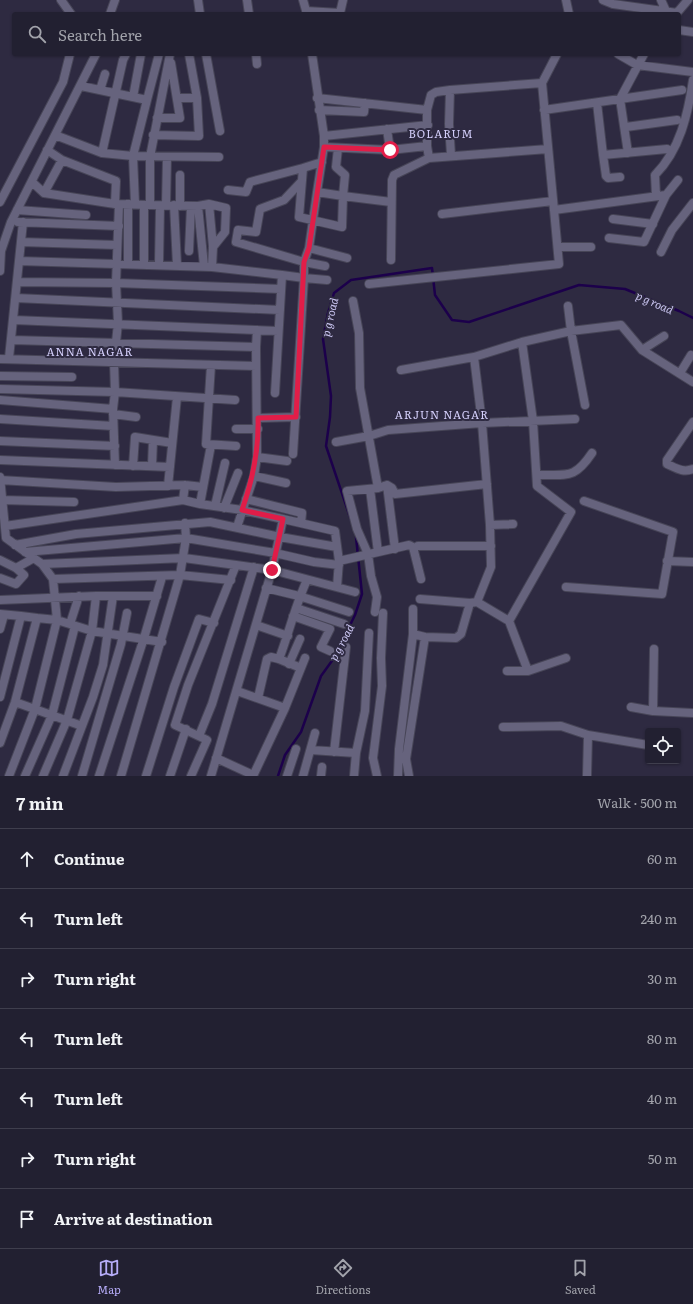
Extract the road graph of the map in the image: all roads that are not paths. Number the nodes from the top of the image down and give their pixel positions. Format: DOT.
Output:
graph roads {
  1 [pos="61,0"];
  2 [pos="115,0"];
  3 [pos="198,0"];
  4 [pos="247,0"];
  5 [pos="303,0"];
  6 [pos="343,0"];
  7 [pos="566,0"];
  8 [pos="603,0"];
  9 [pos="662,0"];
  10 [pos="688,0"];
  11 [pos="666,11"];
  12 [pos="70,12"];
  13 [pos="111,12"];
  14 [pos="200,12"];
  15 [pos="249,12"];
  16 [pos="306,12"];
  17 [pos="340,12"];
  18 [pos="569,12"];
  19 [pos="669,12"];
  20 [pos="678,12"];
  21 [pos="681,30"];
  22 [pos="693,32"];
  23 [pos="69,56"];
  24 [pos="95,56"];
  25 [pos="125,56"];
  26 [pos="141,56"];
  27 [pos="158,56"];
  28 [pos="189,56"];
  29 [pos="206,56"];
  30 [pos="256,56"];
  31 [pos="312,56"];
  32 [pos="556,56"];
  33 [pos="621,56"];
  34 [pos="643,56"];
  35 [pos="170,57"];
  36 [pos="257,64"];
  37 [pos="637,65"];
  38 [pos="693,72"];
  39 [pos="105,74"];
  40 [pos="693,80"];
  41 [pos="542,83"];
  42 [pos="81,86"];
  43 [pos="100,90"];
  44 [pos="450,90"];
  45 [pos="682,90"];
  46 [pos="116,93"];
  47 [pos="132,97"];
  48 [pos="178,98"];
  49 [pos="196,98"];
  50 [pos="317,98"];
  51 [pos="620,99"];
  52 [pos="147,100"];
  53 [pos="365,102"];
  54 [pos="597,103"];
  55 [pos="320,110"];
  56 [pos="427,110"];
  57 [pos="544,110"];
  58 [pos="157,118"];
  59 [pos="677,120"];
  60 [pos="428,125"];
  61 [pos="626,126"];
  62 [pos="684,126"];
  63 [pos="387,129"];
  64 [pos="693,129"];
  65 [pos="220,131"];
  66 [pos="56,135"];
  67 [pos="153,135"];
  68 [pos="324,136"];
  69 [pos="427,146"];
  70 [pos="324,147"];
  71 [pos="338,148"];
  72 [pos="548,149"];
  73 [pos="667,149"];
  74 [pos="47,150"];
  75 [pos="390,150"];
  76 [pos="102,153"];
  77 [pos="628,153"];
  78 [pos="451,155"];
  79 [pos="603,155"];
  80 [pos="133,156"];
  81 [pos="150,157"];
  82 [pos="166,157"];
  83 [pos="219,157"];
  84 [pos="429,158"];
  85 [pos="62,160"];
  86 [pos="322,162"];
  87 [pos="303,168"];
  88 [pos="180,175"];
  89 [pos="620,177"];
  90 [pos="678,180"];
  91 [pos="32,182"];
  92 [pos="302,182"];
  93 [pos="228,190"];
  94 [pos="317,192"];
  95 [pos="44,193"];
  96 [pos="666,195"];
  97 [pos="343,196"];
  98 [pos="656,196"];
  99 [pos="553,201"];
  100 [pos="0,202"];
  101 [pos="392,202"];
  102 [pos="693,203"];
  103 [pos="115,204"];
  104 [pos="131,204"];
  105 [pos="209,204"];
  106 [pos="150,205"];
  107 [pos="173,205"];
  108 [pos="194,206"];
  109 [pos="17,210"];
  110 [pos="554,210"];
  111 [pos="442,214"];
  112 [pos="86,215"];
  113 [pos="613,219"];
  114 [pos="314,220"];
  115 [pos="11,222"];
  116 [pos="23,222"];
  117 [pos="653,224"];
  118 [pos="119,226"];
  119 [pos="609,238"];
  120 [pos="21,242"];
  121 [pos="117,245"];
  122 [pos="212,247"];
  123 [pos="558,247"];
  124 [pos="591,247"];
  125 [pos="309,248"];
  126 [pos="189,251"];
  127 [pos="661,252"];
  128 [pos="347,258"];
  129 [pos="391,260"];
  130 [pos="19,261"];
  131 [pos="304,262"];
  132 [pos="117,264"];
  133 [pos="128,264"];
  134 [pos="144,264"];
  135 [pos="159,264"];
  136 [pos="177,265"];
  137 [pos="325,266"];
  138 [pos="208,267"];
  139 [pos="0,271"];
  140 [pos="282,275"];
  141 [pos="304,278"];
  142 [pos="327,280"];
  143 [pos="18,282"];
  144 [pos="116,283"];
  145 [pos="369,284"];
  146 [pos="281,289"];
  147 [pos="16,298"];
  148 [pos="353,301"];
  149 [pos="118,303"];
  150 [pos="568,306"];
  151 [pos="280,310"];
  152 [pos="14,320"];
  153 [pos="118,323"];
  154 [pos="257,330"];
  155 [pos="278,331"];
  156 [pos="571,331"];
  157 [pos="664,336"];
  158 [pos="12,340"];
  159 [pos="117,342"];
  160 [pos="522,342"];
  161 [pos="256,347"];
  162 [pos="642,350"];
  163 [pos="691,355"];
  164 [pos="474,357"];
  165 [pos="9,358"];
  166 [pos="0,359"];
  167 [pos="114,362"];
  168 [pos="211,365"];
  169 [pos="256,366"];
  170 [pos="401,370"];
  171 [pos="680,373"];
  172 [pos="0,376"];
  173 [pos="72,377"];
  174 [pos="693,382"];
  175 [pos="0,389"];
  176 [pos="115,392"];
  177 [pos="275,393"];
  178 [pos="177,397"];
  179 [pos="209,398"];
  180 [pos="0,400"];
  181 [pos="235,400"];
  182 [pos="585,405"];
  183 [pos="113,412"];
  184 [pos="136,417"];
  185 [pos="296,417"];
  186 [pos="258,418"];
  187 [pos="575,419"];
  188 [pos="0,420"];
  189 [pos="533,421"];
  190 [pos="693,422"];
  191 [pos="482,423"];
  192 [pos="113,426"];
  193 [pos="236,429"];
  194 [pos="258,429"];
  195 [pos="369,436"];
  196 [pos="153,440"];
  197 [pos="0,441"];
  198 [pos="172,442"];
  199 [pos="336,442"];
  200 [pos="211,445"];
  201 [pos="115,446"];
  202 [pos="236,446"];
  203 [pos="592,453"];
  204 [pos="293,454"];
  205 [pos="257,457"];
  206 [pos="0,460"];
  207 [pos="287,461"];
  208 [pos="225,463"];
  209 [pos="115,465"];
  210 [pos="133,466"];
  211 [pos="152,466"];
  212 [pos="170,466"];
  213 [pos="693,469"];
  214 [pos="238,473"];
  215 [pos="538,475"];
  216 [pos="254,476"];
  217 [pos="0,477"];
  218 [pos="0,480"];
  219 [pos="286,483"];
  220 [pos="487,484"];
  221 [pos="185,485"];
  222 [pos="387,485"];
  223 [pos="168,486"];
  224 [pos="203,486"];
  225 [pos="374,488"];
  226 [pos="246,499"];
  227 [pos="2,500"];
  228 [pos="183,500"];
  229 [pos="584,501"];
  230 [pos="74,502"];
  231 [pos="200,504"];
  232 [pos="214,506"];
  233 [pos="224,508"];
  234 [pos="242,510"];
  235 [pos="283,519"];
  236 [pos="185,523"];
  237 [pos="301,523"];
  238 [pos="513,524"];
  239 [pos="490,525"];
  240 [pos="5,526"];
  241 [pos="237,527"];
  242 [pos="280,537"];
  243 [pos="186,538"];
  244 [pos="15,545"];
  245 [pos="418,546"];
  246 [pos="491,546"];
  247 [pos="337,547"];
  248 [pos="395,549"];
  249 [pos="25,552"];
  250 [pos="378,552"];
  251 [pos="275,553"];
  252 [pos="367,554"];
  253 [pos="34,558"];
  254 [pos="184,558"];
  255 [pos="0,560"];
  256 [pos="667,561"];
  257 [pos="693,562"];
  258 [pos="339,563"];
  259 [pos="42,564"];
  260 [pos="236,565"];
  261 [pos="254,567"];
  262 [pos="16,568"];
  263 [pos="272,570"];
  264 [pos="180,575"];
  265 [pos="162,577"];
  266 [pos="0,578"];
  267 [pos="53,579"];
  268 [pos="421,579"];
  269 [pos="231,580"];
  270 [pos="307,580"];
  271 [pos="337,587"];
  272 [pos="566,587"];
  273 [pos="266,588"];
  274 [pos="355,592"];
  275 [pos="56,596"];
  276 [pos="79,596"];
  277 [pos="96,596"];
  278 [pos="113,596"];
  279 [pos="157,596"];
  280 [pos="299,596"];
  281 [pos="420,599"];
  282 [pos="0,600"];
  283 [pos="473,602"];
  284 [pos="296,608"];
  285 [pos="413,609"];
  286 [pos="349,612"];
  287 [pos="127,613"];
  288 [pos="2,614"];
  289 [pos="21,616"];
  290 [pos="293,616"];
  291 [pos="37,618"];
  292 [pos="57,620"];
  293 [pos="509,621"];
  294 [pos="214,623"];
  295 [pos="70,624"];
  296 [pos="344,624"];
  297 [pos="256,625"];
  298 [pos="0,629"];
  299 [pos="92,631"];
  300 [pos="108,633"];
  301 [pos="369,633"];
  302 [pos="413,634"];
  303 [pos="122,635"];
  304 [pos="288,636"];
  305 [pos="425,637"];
  306 [pos="144,638"];
  307 [pos="300,640"];
  308 [pos="162,642"];
  309 [pos="346,647"];
  310 [pos="654,649"];
  311 [pos="330,651"];
  312 [pos="305,658"];
  313 [pos="566,658"];
  314 [pos="279,659"];
  315 [pos="289,664"];
  316 [pos="301,668"];
  317 [pos="508,671"];
  318 [pos="528,671"];
  319 [pos="237,691"];
  320 [pos="0,698"];
  321 [pos="258,698"];
  322 [pos="15,702"];
  323 [pos="631,707"];
  324 [pos="285,708"];
  325 [pos="35,709"];
  326 [pos="653,711"];
  327 [pos="693,713"];
  328 [pos="52,715"];
  329 [pos="67,720"];
  330 [pos="82,726"];
  331 [pos="503,727"];
  332 [pos="186,729"];
  333 [pos="315,733"];
  334 [pos="588,735"];
  335 [pos="200,736"];
  336 [pos="0,743"];
  337 [pos="645,744"];
  338 [pos="296,748"];
  339 [pos="311,750"];
  340 [pos="334,752"];
  341 [pos="356,753"];
  342 [pos="216,758"];
  343 [pos="322,767"];
  344 [pos="238,768"];
  345 [pos="253,775"];
  346 [pos="9,776"];
  347 [pos="25,776"];
  348 [pos="43,776"];
  349 [pos="63,776"];
  350 [pos="82,776"];
  351 [pos="99,776"];
  352 [pos="121,776"];
  353 [pos="146,776"];
  354 [pos="170,776"];
  355 [pos="192,776"];
  356 [pos="211,776"];
  357 [pos="234,776"];
  358 [pos="287,776"];
  359 [pos="303,776"];
  360 [pos="321,776"];
  361 [pos="354,776"];
  362 [pos="377,776"];
  363 [pos="398,776"];
  364 [pos="410,776"];
  365 [pos="587,776"];
  1 -- 12 [label="street"];
  2 -- 13 [label="street"];
  3 -- 14 [label="street"];
  4 -- 15 [label="street"];
  5 -- 16 [label="street"];
  6 -- 17 [label="street"];
  7 -- 18 [label="street"];
  8 -- 11 [label="street"];
  9 -- 11 [label="street"];
  10 -- 20 [label="street"];
  11 -- 19 [label="street"];
  21 -- 22 [label="street"];
  23 -- 100 [label="street"];
  24 -- 42 [label="street"];
  25 -- 46 [label="street"];
  26 -- 47 [label="street"];
  27 -- 52 [label="street"];
  28 -- 49 [label="street"];
  29 -- 65 [label="street"];
  30 -- 36 [label="street"];
  31 -- 50 [label="street"];
  32 -- 41 [label="street"];
  33 -- 37 [label="street"];
  34 -- 37 [label="street"];
  35 -- 48 [label="street"];
  35 -- 58 [label="street"];
  37 -- 38 [label="street"];
  37 -- 51 [label="street"];
  39 -- 43 [label="street"];
  40 -- 62 [label="street"];
  41 -- 44 [label="street"];
  41 -- 57 [label="street"];
  42 -- 43 [label="street"];
  42 -- 66 [label="street"];
  43 -- 46 [label="street"];
  44 -- 56 [label="street"];
  44 -- 78 [label="street"];
  45 -- 51 [label="street"];
  46 -- 47 [label="street"];
  46 -- 76 [label="street"];
  47 -- 52 [label="street"];
  48 -- 49 [label="street"];
  48 -- 58 [label="street"];
  49 -- 67 [label="street"];
  50 -- 53 [label="street"];
  50 -- 55 [label="street"];
  51 -- 54 [label="street"];
  51 -- 61 [label="street"];
  52 -- 80 [label="street"];
  53 -- 55 [label="street"];
  53 -- 56 [label="street"];
  54 -- 57 [label="street"];
  54 -- 79 [label="street"];
  55 -- 68 [label="street"];
  56 -- 60 [label="street"];
  57 -- 72 [label="street"];
  58 -- 67 [label="street"];
  59 -- 61 [label="street"];
  60 -- 63 [label="street"];
  60 -- 69 [label="street"];
  61 -- 77 [label="street"];
  62 -- 64 [label="street"];
  62 -- 98 [label="street"];
  63 -- 68 [label="street"];
  63 -- 75 [label="street"];
  66 -- 74 [label="street"];
  66 -- 76 [label="street"];
  67 -- 81 [label="street"];
  68 -- 70 [label="street"];
  69 -- 75 [label="street"];
  69 -- 84 [label="street"];
  70 -- 71 [label="street"];
  70 -- 86 [label="street"];
  71 -- 75 [label="street"];
  71 -- 97 [label="street"];
  72 -- 78 [label="street"];
  72 -- 99 [label="street"];
  73 -- 77 [label="street"];
  74 -- 85 [label="street"];
  74 -- 91 [label="street"];
  76 -- 80 [label="street"];
  77 -- 79 [label="street"];
  78 -- 84 [label="street"];
  79 -- 89 [label="street"];
  80 -- 81 [label="street"];
  80 -- 104 [label="street"];
  81 -- 82 [label="street"];
  81 -- 106 [label="street"];
  82 -- 83 [label="street"];
  82 -- 107 [label="street"];
  84 -- 101 [label="street"];
  85 -- 95 [label="street"];
  85 -- 103 [label="street"];
  86 -- 87 [label="street"];
  86 -- 94 [label="street"];
  87 -- 92 [label="street"];
  87 -- 93 [label="street"];
  88 -- 107 [label="street"];
  90 -- 96 [label="street"];
  91 -- 95 [label="street"];
  91 -- 109 [label="street"];
  92 -- 114 [label="street"];
  92 -- 131 [label="street"];
  94 -- 97 [label="street"];
  94 -- 114 [label="street"];
  95 -- 103 [label="street"];
  96 -- 98 [label="street"];
  96 -- 117 [label="street"];
  97 -- 101 [label="street"];
  97 -- 114 [label="street"];
  98 -- 110 [label="street"];
  99 -- 110 [label="street"];
  99 -- 111 [label="street"];
  101 -- 129 [label="street"];
  102 -- 127 [label="street"];
  103 -- 104 [label="street"];
  103 -- 118 [label="street"];
  104 -- 106 [label="street"];
  104 -- 133 [label="street"];
  105 -- 108 [label="street"];
  105 -- 122 [label="street"];
  105 -- 122 [label="street"];
  106 -- 107 [label="street"];
  106 -- 134 [label="street"];
  107 -- 108 [label="street"];
  107 -- 135 [label="street"];
  107 -- 136 [label="street"];
  108 -- 126 [label="street"];
  108 -- 138 [label="street"];
  109 -- 112 [label="street"];
  109 -- 115 [label="street"];
  110 -- 123 [label="street"];
  113 -- 117 [label="street"];
  114 -- 125 [label="street"];
  115 -- 116 [label="street"];
  115 -- 139 [label="street"];
  116 -- 118 [label="street"];
  116 -- 120 [label="street"];
  117 -- 119 [label="street"];
  118 -- 121 [label="street"];
  120 -- 121 [label="street"];
  120 -- 130 [label="street"];
  121 -- 132 [label="street"];
  122 -- 138 [label="street"];
  123 -- 124 [label="street"];
  123 -- 145 [label="street"];
  125 -- 128 [label="street"];
  125 -- 131 [label="street"];
  130 -- 132 [label="street"];
  130 -- 143 [label="street"];
  131 -- 137 [label="street"];
  131 -- 141 [label="street"];
  132 -- 133 [label="street"];
  132 -- 144 [label="street"];
  133 -- 134 [label="street"];
  134 -- 135 [label="street"];
  135 -- 136 [label="street"];
  136 -- 138 [label="street"];
  138 -- 140 [label="street"];
  140 -- 141 [label="street"];
  140 -- 146 [label="street"];
  141 -- 142 [label="street"];
  141 -- 185 [label="street"];
  143 -- 144 [label="street"];
  143 -- 147 [label="street"];
  144 -- 146 [label="street"];
  144 -- 149 [label="street"];
  146 -- 151 [label="street"];
  147 -- 149 [label="street"];
  147 -- 152 [label="street"];
  148 -- 195 [label="street"];
  149 -- 151 [label="street"];
  149 -- 153 [label="street"];
  150 -- 156 [label="street"];
  151 -- 155 [label="street"];
  152 -- 153 [label="street"];
  152 -- 158 [label="street"];
  153 -- 154 [label="street"];
  153 -- 159 [label="street"];
  154 -- 155 [label="street"];
  154 -- 161 [label="street"];
  155 -- 177 [label="street"];
  156 -- 160 [label="street"];
  156 -- 162 [label="street"];
  156 -- 182 [label="street"];
  157 -- 162 [label="street"];
  158 -- 159 [label="street"];
  158 -- 165 [label="street"];
  159 -- 161 [label="street"];
  159 -- 167 [label="street"];
  160 -- 164 [label="street"];
  160 -- 189 [label="street"];
  161 -- 169 [label="street"];
  162 -- 171 [label="street"];
  163 -- 171 [label="street"];
  164 -- 170 [label="street"];
  164 -- 191 [label="street"];
  165 -- 166 [label="street"];
  165 -- 167 [label="street"];
  167 -- 168 [label="street"];
  167 -- 176 [label="street"];
  168 -- 169 [label="street"];
  168 -- 179 [label="street"];
  169 -- 186 [label="street"];
  171 -- 174 [label="street"];
  172 -- 173 [label="street"];
  175 -- 176 [label="street"];
  176 -- 178 [label="street"];
  176 -- 183 [label="street"];
  178 -- 179 [label="street"];
  178 -- 198 [label="street"];
  179 -- 181 [label="street"];
  179 -- 200 [label="street"];
  180 -- 183 [label="street"];
  183 -- 184 [label="street"];
  183 -- 192 [label="street"];
  185 -- 186 [label="street"];
  185 -- 204 [label="street"];
  186 -- 194 [label="street"];
  187 -- 189 [label="street"];
  188 -- 192 [label="street"];
  189 -- 191 [label="street"];
  189 -- 215 [label="street"];
  190 -- 213 [label="street"];
  191 -- 195 [label="street"];
  191 -- 220 [label="street"];
  192 -- 201 [label="street"];
  193 -- 194 [label="street"];
  194 -- 205 [label="street"];
  195 -- 199 [label="street"];
  195 -- 225 [label="street"];
  196 -- 198 [label="street"];
  196 -- 210 [label="street"];
  196 -- 211 [label="street"];
  197 -- 201 [label="street"];
  198 -- 212 [label="street"];
  200 -- 202 [label="street"];
  200 -- 224 [label="street"];
  201 -- 209 [label="street"];
  203 -- 215 [label="street"];
  205 -- 207 [label="street"];
  205 -- 216 [label="street"];
  206 -- 209 [label="street"];
  208 -- 232 [label="street"];
  209 -- 210 [label="street"];
  210 -- 211 [label="street"];
  211 -- 212 [label="street"];
  212 -- 223 [label="street"];
  214 -- 233 [label="street"];
  215 -- 293 [label="street"];
  216 -- 219 [label="street"];
  216 -- 226 [label="street"];
  217 -- 218 [label="street"];
  218 -- 223 [label="street"];
  218 -- 227 [label="street"];
  220 -- 222 [label="street"];
  220 -- 239 [label="street"];
  221 -- 223 [label="street"];
  221 -- 224 [label="street"];
  221 -- 228 [label="street"];
  222 -- 225 [label="street"];
  222 -- 248 [label="street"];
  224 -- 231 [label="street"];
  225 -- 250 [label="street"];
  225 -- 252 [label="street"];
  226 -- 234 [label="street"];
  226 -- 237 [label="street"];
  227 -- 230 [label="street"];
  227 -- 240 [label="street"];
  228 -- 231 [label="street"];
  228 -- 240 [label="street"];
  229 -- 256 [label="street"];
  231 -- 232 [label="street"];
  232 -- 233 [label="street"];
  233 -- 234 [label="street"];
  234 -- 235 [label="street"];
  234 -- 241 [label="street"];
  235 -- 237 [label="street"];
  235 -- 242 [label="street"];
  236 -- 241 [label="street"];
  236 -- 243 [label="street"];
  236 -- 244 [label="street"];
  237 -- 247 [label="street"];
  238 -- 239 [label="street"];
  239 -- 246 [label="street"];
  240 -- 244 [label="street"];
  241 -- 242 [label="street"];
  242 -- 247 [label="street"];
  242 -- 251 [label="street"];
  243 -- 249 [label="street"];
  243 -- 251 [label="street"];
  243 -- 254 [label="street"];
  244 -- 249 [label="street"];
  245 -- 246 [label="street"];
  246 -- 283 [label="street"];
  247 -- 258 [label="street"];
  248 -- 250 [label="street"];
  248 -- 268 [label="street"];
  249 -- 253 [label="street"];
  250 -- 252 [label="street"];
  251 -- 258 [label="street"];
  251 -- 263 [label="street"];
  252 -- 258 [label="street"];
  252 -- 362 [label="street"];
  253 -- 259 [label="street"];
  253 -- 262 [label="street"];
  254 -- 259 [label="street"];
  254 -- 260 [label="street"];
  254 -- 264 [label="street"];
  255 -- 262 [label="street"];
  256 -- 257 [label="street"];
  256 -- 272 [label="street"];
  258 -- 271 [label="street"];
  259 -- 267 [label="street"];
  260 -- 261 [label="street"];
  260 -- 269 [label="street"];
  261 -- 263 [label="street"];
  261 -- 335 [label="street"];
  262 -- 266 [label="street"];
  263 -- 270 [label="street"];
  263 -- 273 [label="street"];
  264 -- 265 [label="street"];
  264 -- 269 [label="street"];
  264 -- 308 [label="street"];
  265 -- 267 [label="street"];
  265 -- 279 [label="street"];
  267 -- 275 [label="street"];
  269 -- 294 [label="street"];
  270 -- 271 [label="street"];
  270 -- 280 [label="street"];
  271 -- 274 [label="street"];
  273 -- 280 [label="street"];
  273 -- 297 [label="street"];
  275 -- 276 [label="street"];
  275 -- 282 [label="street"];
  275 -- 292 [label="street"];
  276 -- 277 [label="street"];
  276 -- 295 [label="street"];
  277 -- 278 [label="street"];
  277 -- 299 [label="street"];
  278 -- 279 [label="street"];
  278 -- 300 [label="street"];
  279 -- 306 [label="street"];
  280 -- 284 [label="street"];
  280 -- 286 [label="street"];
  281 -- 283 [label="street"];
  283 -- 293 [label="street"];
  283 -- 305 [label="street"];
  284 -- 290 [label="street"];
  284 -- 296 [label="street"];
  285 -- 302 [label="street"];
  287 -- 303 [label="street"];
  288 -- 289 [label="street"];
  288 -- 298 [label="street"];
  289 -- 291 [label="street"];
  289 -- 320 [label="street"];
  290 -- 304 [label="street"];
  290 -- 311 [label="street"];
  291 -- 292 [label="street"];
  291 -- 322 [label="street"];
  292 -- 295 [label="street"];
  292 -- 325 [label="street"];
  293 -- 318 [label="street"];
  294 -- 332 [label="street"];
  294 -- 353 [label="street"];
  295 -- 299 [label="street"];
  295 -- 328 [label="street"];
  297 -- 304 [label="street"];
  297 -- 319 [label="street"];
  299 -- 300 [label="street"];
  299 -- 329 [label="street"];
  300 -- 303 [label="street"];
  300 -- 330 [label="street"];
  301 -- 341 [label="street"];
  302 -- 305 [label="street"];
  302 -- 363 [label="street"];
  303 -- 306 [label="street"];
  303 -- 350 [label="street"];
  304 -- 314 [label="street"];
  305 -- 364 [label="street"];
  306 -- 308 [label="street"];
  306 -- 351 [label="street"];
  307 -- 315 [label="street"];
  308 -- 352 [label="street"];
  309 -- 340 [label="street"];
  310 -- 326 [label="street"];
  312 -- 316 [label="street"];
  313 -- 318 [label="street"];
  314 -- 315 [label="street"];
  314 -- 321 [label="street"];
  315 -- 316 [label="street"];
  316 -- 324 [label="street"];
  317 -- 318 [label="street"];
  319 -- 321 [label="street"];
  319 -- 342 [label="street"];
  321 -- 324 [label="street"];
  322 -- 325 [label="street"];
  322 -- 336 [label="street"];
  323 -- 326 [label="street"];
  324 -- 345 [label="street"];
  325 -- 328 [label="street"];
  325 -- 346 [label="street"];
  326 -- 327 [label="street"];
  328 -- 329 [label="street"];
  328 -- 347 [label="street"];
  329 -- 330 [label="street"];
  329 -- 348 [label="street"];
  330 -- 349 [label="street"];
  331 -- 334 [label="street"];
  332 -- 335 [label="street"];
  332 -- 354 [label="street"];
  333 -- 339 [label="street"];
  334 -- 337 [label="street"];
  334 -- 365 [label="street"];
  335 -- 355 [label="street"];
  338 -- 358 [label="street"];
  339 -- 340 [label="street"];
  339 -- 359 [label="street"];
  340 -- 341 [label="street"];
  341 -- 361 [label="street"];
  342 -- 344 [label="street"];
  342 -- 356 [label="street"];
  343 -- 360 [label="street"];
  344 -- 345 [label="street"];
  344 -- 357 [label="street"];
}
